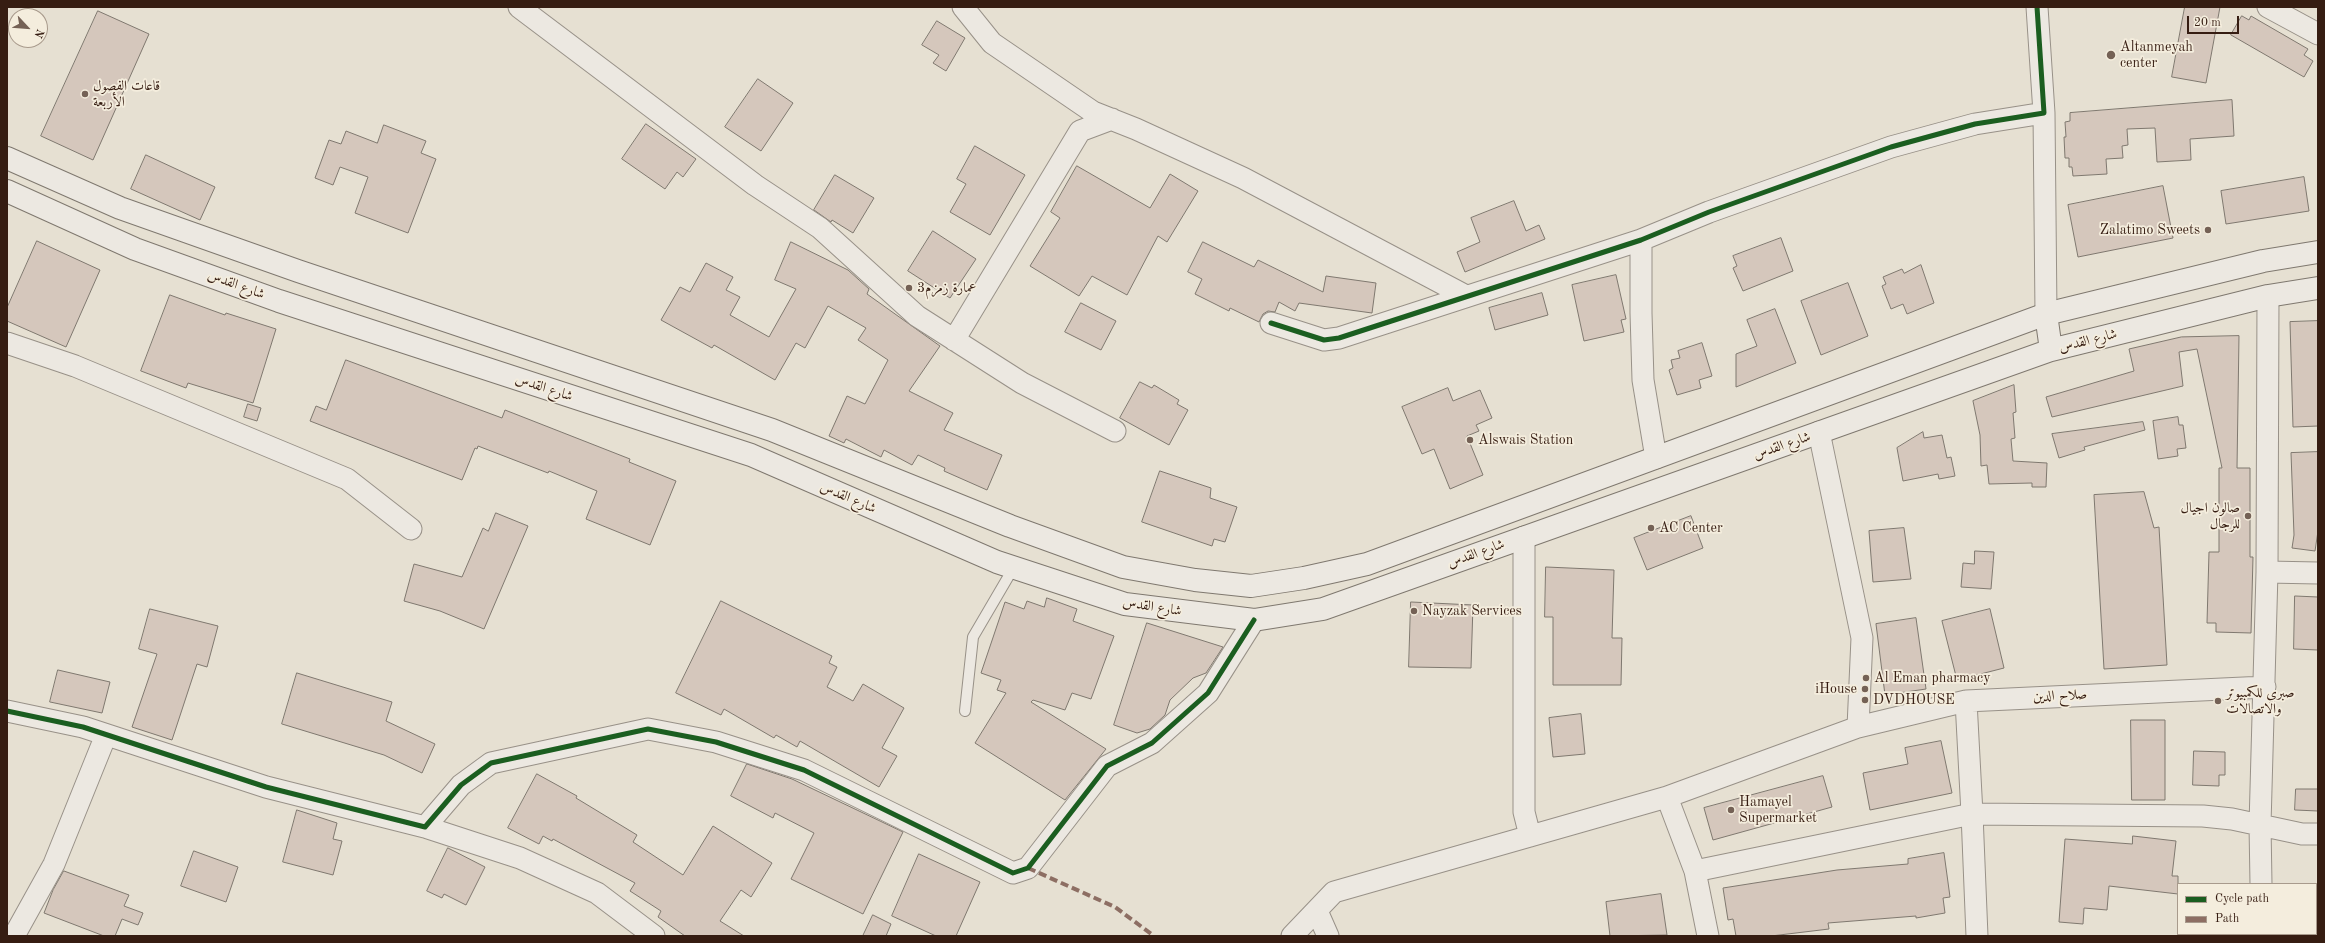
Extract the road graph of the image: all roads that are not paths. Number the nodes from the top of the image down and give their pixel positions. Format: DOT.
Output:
graph roads {
  1 [pos="519,7"];
  2 [pos="963,7"];
  3 [pos="2037,7"];
  4 [pos="2268,7"];
  5 [pos="2318,34"];
  6 [pos="2044,113"];
  7 [pos="1112,119"];
  8 [pos="7,158"];
  9 [pos="7,191"];
  10 [pos="1641,240"];
  11 [pos="2318,252"];
  12 [pos="2318,288"];
  13 [pos="1466,296"];
  14 [pos="2268,296"];
  15 [pos="2046,314"];
  16 [pos="1271,323"];
  17 [pos="954,340"];
  18 [pos="7,343"];
  19 [pos="2051,350"];
  20 [pos="1813,401"];
  21 [pos="772,430"];
  22 [pos="1115,432"];
  23 [pos="1819,432"];
  24 [pos="750,456"];
  25 [pos="1656,458"];
  26 [pos="411,529"];
  27 [pos="1524,537"];
  28 [pos="1014,567"];
  29 [pos="2267,572"];
  30 [pos="2318,573"];
  31 [pos="1254,620"];
  32 [pos="2265,687"];
  33 [pos="1966,701"];
  34 [pos="7,711"];
  35 [pos="965,711"];
  36 [pos="1858,727"];
  37 [pos="106,735"];
  38 [pos="1667,797"];
  39 [pos="1972,814"];
  40 [pos="2260,825"];
  41 [pos="425,827"];
  42 [pos="2318,834"];
  43 [pos="1530,836"];
  44 [pos="1695,871"];
  45 [pos="2261,883"];
  46 [pos="1317,911"];
  47 [pos="14,926"];
  48 [pos="654,936"];
  49 [pos="1292,936"];
  50 [pos="1328,936"];
  51 [pos="1708,936"];
  52 [pos="1976,936"];
  1 -- 17 [label="street"];
  2 -- 7 [label="street"];
  3 -- 6 [label="street"];
  4 -- 5 [label="street"];
  6 -- 10 [label="street"];
  6 -- 15 [label="street"];
  7 -- 13 [label="street"];
  7 -- 17 [label="street"];
  8 -- 21 [label="main road, شارع القدس"];
  9 -- 24 [label="main road, شارع القدس"];
  10 -- 13 [label="street"];
  10 -- 25 [label="street"];
  11 -- 15 [label="main road, شارع القدس"];
  12 -- 14 [label="main road, شارع القدس"];
  13 -- 16 [label="street"];
  14 -- 19 [label="main road, شارع القدس"];
  14 -- 29 [label="street"];
  15 -- 19 [label="main road"];
  15 -- 20 [label="main road, شارع القدس"];
  17 -- 22 [label="street"];
  18 -- 26 [label="street"];
  19 -- 23 [label="main road, شارع القدس"];
  20 -- 23 [label="main road"];
  20 -- 25 [label="main road, شارع القدس"];
  21 -- 24 [label="main road"];
  21 -- 25 [label="main road, شارع القدس"];
  23 -- 27 [label="main road, شارع القدس"];
  23 -- 36 [label="street"];
  24 -- 28 [label="main road, شارع القدس"];
  27 -- 31 [label="main road, شارع القدس"];
  27 -- 43 [label="street"];
  28 -- 31 [label="main road, شارع القدس"];
  28 -- 35 [label="lane"];
  29 -- 30 [label="street"];
  29 -- 32 [label="street"];
  31 -- 41 [label="street"];
  32 -- 33 [label="street, صلاح الدين"];
  32 -- 40 [label="street"];
  33 -- 36 [label="street, صلاح الدين"];
  33 -- 39 [label="street"];
  34 -- 37 [label="street"];
  36 -- 38 [label="street, صلاح الدين"];
  37 -- 41 [label="street"];
  37 -- 47 [label="street"];
  38 -- 43 [label="street, صلاح الدين"];
  38 -- 44 [label="street"];
  39 -- 40 [label="street"];
  39 -- 44 [label="street"];
  39 -- 52 [label="street"];
  40 -- 42 [label="street"];
  40 -- 45 [label="street"];
  41 -- 48 [label="street"];
  43 -- 46 [label="street, صلاح الدين"];
  44 -- 51 [label="street"];
  46 -- 49 [label="street, صلاح الدين"];
  46 -- 50 [label="street"];
}
